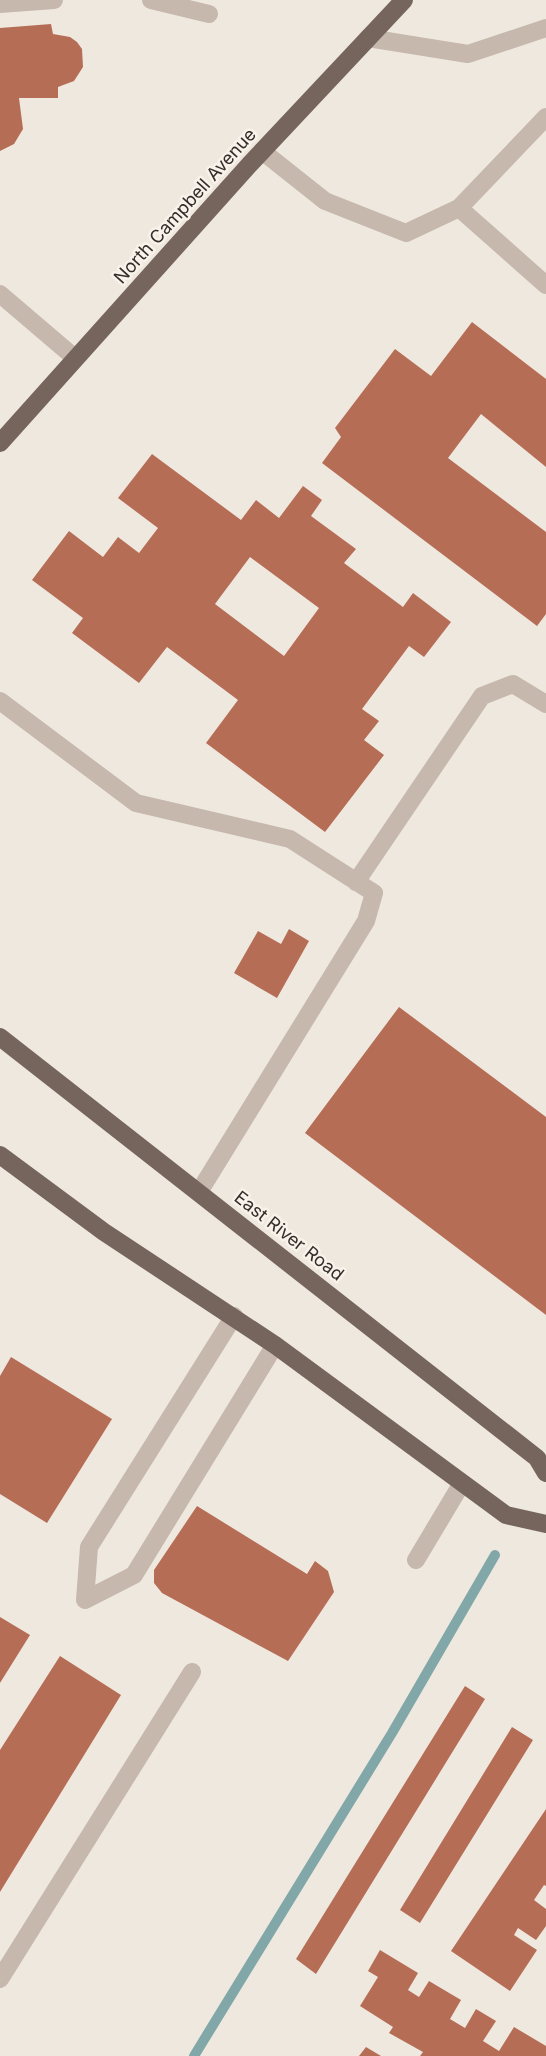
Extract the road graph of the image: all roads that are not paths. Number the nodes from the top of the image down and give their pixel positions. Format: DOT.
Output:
graph roads {
  1 [pos="54,0"];
  2 [pos="151,0"];
  3 [pos="404,0"];
  4 [pos="0,4"];
  5 [pos="209,14"];
  6 [pos="546,28"];
  7 [pos="368,38"];
  8 [pos="546,117"];
  9 [pos="262,151"];
  10 [pos="459,208"];
  11 [pos="546,285"];
  12 [pos="0,294"];
  13 [pos="75,358"];
  14 [pos="0,443"];
  15 [pos="0,701"];
  16 [pos="546,704"];
  17 [pos="356,882"];
  18 [pos="0,1037"];
  19 [pos="0,1155"];
  20 [pos="200,1192"];
  21 [pos="234,1316"];
  22 [pos="275,1345"];
  23 [pos="546,1473"];
  24 [pos="462,1483"];
  25 [pos="546,1524"];
  26 [pos="416,1560"];
  27 [pos="192,1672"];
  28 [pos="0,1979"];
  1 -- 4 [label="lane"];
  2 -- 5 [label="lane"];
  3 -- 7 [label="main road, North Campbell Avenue"];
  6 -- 7 [label="lane"];
  7 -- 9 [label="main road, North Campbell Avenue"];
  8 -- 10 [label="lane"];
  9 -- 10 [label="lane"];
  9 -- 13 [label="main road, North Campbell Avenue"];
  10 -- 11 [label="lane"];
  12 -- 13 [label="lane"];
  13 -- 14 [label="main road, North Campbell Avenue"];
  15 -- 17 [label="lane"];
  16 -- 17 [label="lane"];
  17 -- 20 [label="lane"];
  18 -- 20 [label="main road, East River Road"];
  19 -- 21 [label="main road"];
  20 -- 23 [label="main road, East River Road"];
  21 -- 22 [label="main road"];
  21 -- 22 [label="lane"];
  22 -- 24 [label="main road"];
  24 -- 25 [label="main road"];
  24 -- 26 [label="lane"];
  27 -- 28 [label="lane"];
}
